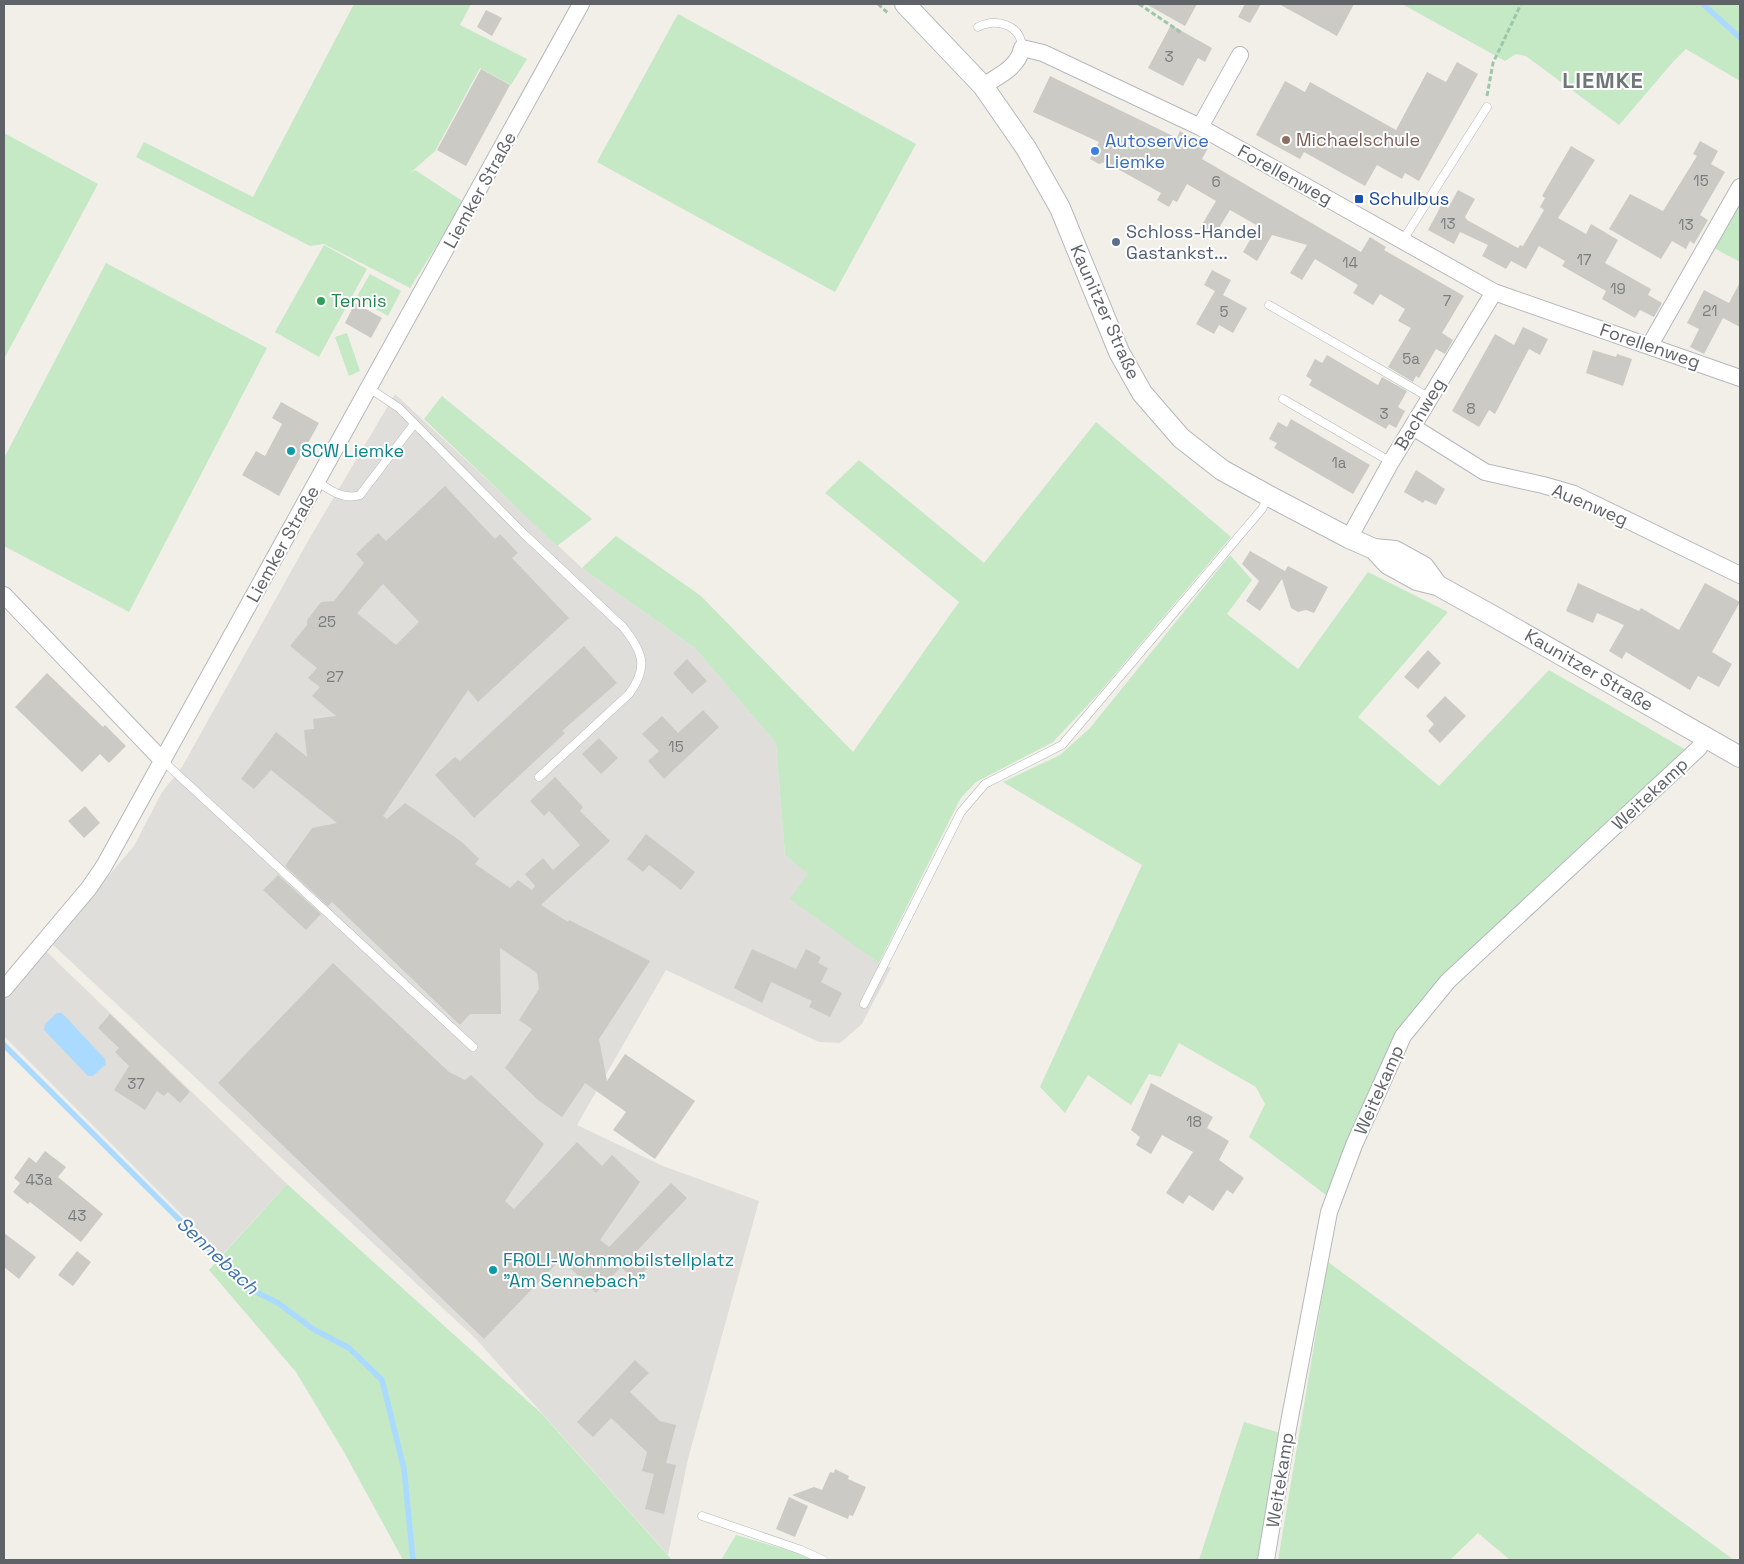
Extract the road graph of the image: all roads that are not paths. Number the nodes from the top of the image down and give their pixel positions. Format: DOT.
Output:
graph roads {
  1 [pos="581,4"];
  2 [pos="897,9"];
  3 [pos="978,26"];
  4 [pos="1022,48"];
  5 [pos="1240,54"];
  6 [pos="983,86"];
  7 [pos="1487,107"];
  8 [pos="1200,127"];
  9 [pos="1740,187"];
  10 [pos="1403,240"];
  11 [pos="1494,292"];
  12 [pos="1269,305"];
  13 [pos="1650,346"];
  14 [pos="1740,378"];
  15 [pos="369,388"];
  16 [pos="1430,398"];
  17 [pos="1283,399"];
  18 [pos="414,424"];
  19 [pos="1413,427"];
  20 [pos="1391,462"];
  21 [pos="318,482"];
  22 [pos="1269,496"];
  23 [pos="1349,538"];
  24 [pos="1740,575"];
  25 [pos="4,595"];
  26 [pos="1705,736"];
  27 [pos="1740,757"];
  28 [pos="163,761"];
  29 [pos="539,777"];
  30 [pos="4,989"];
  31 [pos="864,1004"];
  32 [pos="473,1047"];
  33 [pos="702,1516"];
  34 [pos="823,1560"];
  35 [pos="1266,1560"];
  1 -- 15 [label="street, Liemker Straße"];
  2 -- 6 [label="street, Kaunitzer Straße"];
  3 -- 4 [label="lane"];
  4 -- 6 [label="street"];
  4 -- 8 [label="street, Forellenweg"];
  5 -- 8 [label="street"];
  6 -- 22 [label="street, Kaunitzer Straße"];
  7 -- 10 [label="lane"];
  8 -- 10 [label="street, Forellenweg"];
  9 -- 13 [label="street"];
  10 -- 11 [label="street, Forellenweg"];
  11 -- 13 [label="street, Forellenweg"];
  11 -- 16 [label="street, Bachweg"];
  12 -- 16 [label="lane"];
  13 -- 14 [label="street, Forellenweg"];
  15 -- 18 [label="lane"];
  15 -- 21 [label="street, Liemker Straße"];
  16 -- 19 [label="street, Bachweg"];
  17 -- 20 [label="lane"];
  18 -- 21 [label="lane"];
  18 -- 29 [label="lane"];
  19 -- 20 [label="street, Bachweg"];
  19 -- 24 [label="street, Auenweg"];
  20 -- 23 [label="street, Bachweg"];
  21 -- 28 [label="street, Liemker Straße"];
  22 -- 23 [label="street, Kaunitzer Straße"];
  22 -- 31 [label="lane"];
  23 -- 26 [label="street, Kaunitzer Straße"];
  25 -- 28 [label="street"];
  26 -- 27 [label="street, Kaunitzer Straße"];
  26 -- 35 [label="street, Weitekamp"];
  28 -- 30 [label="street, Liemker Straße"];
  28 -- 32 [label="lane"];
  33 -- 34 [label="lane"];
}
